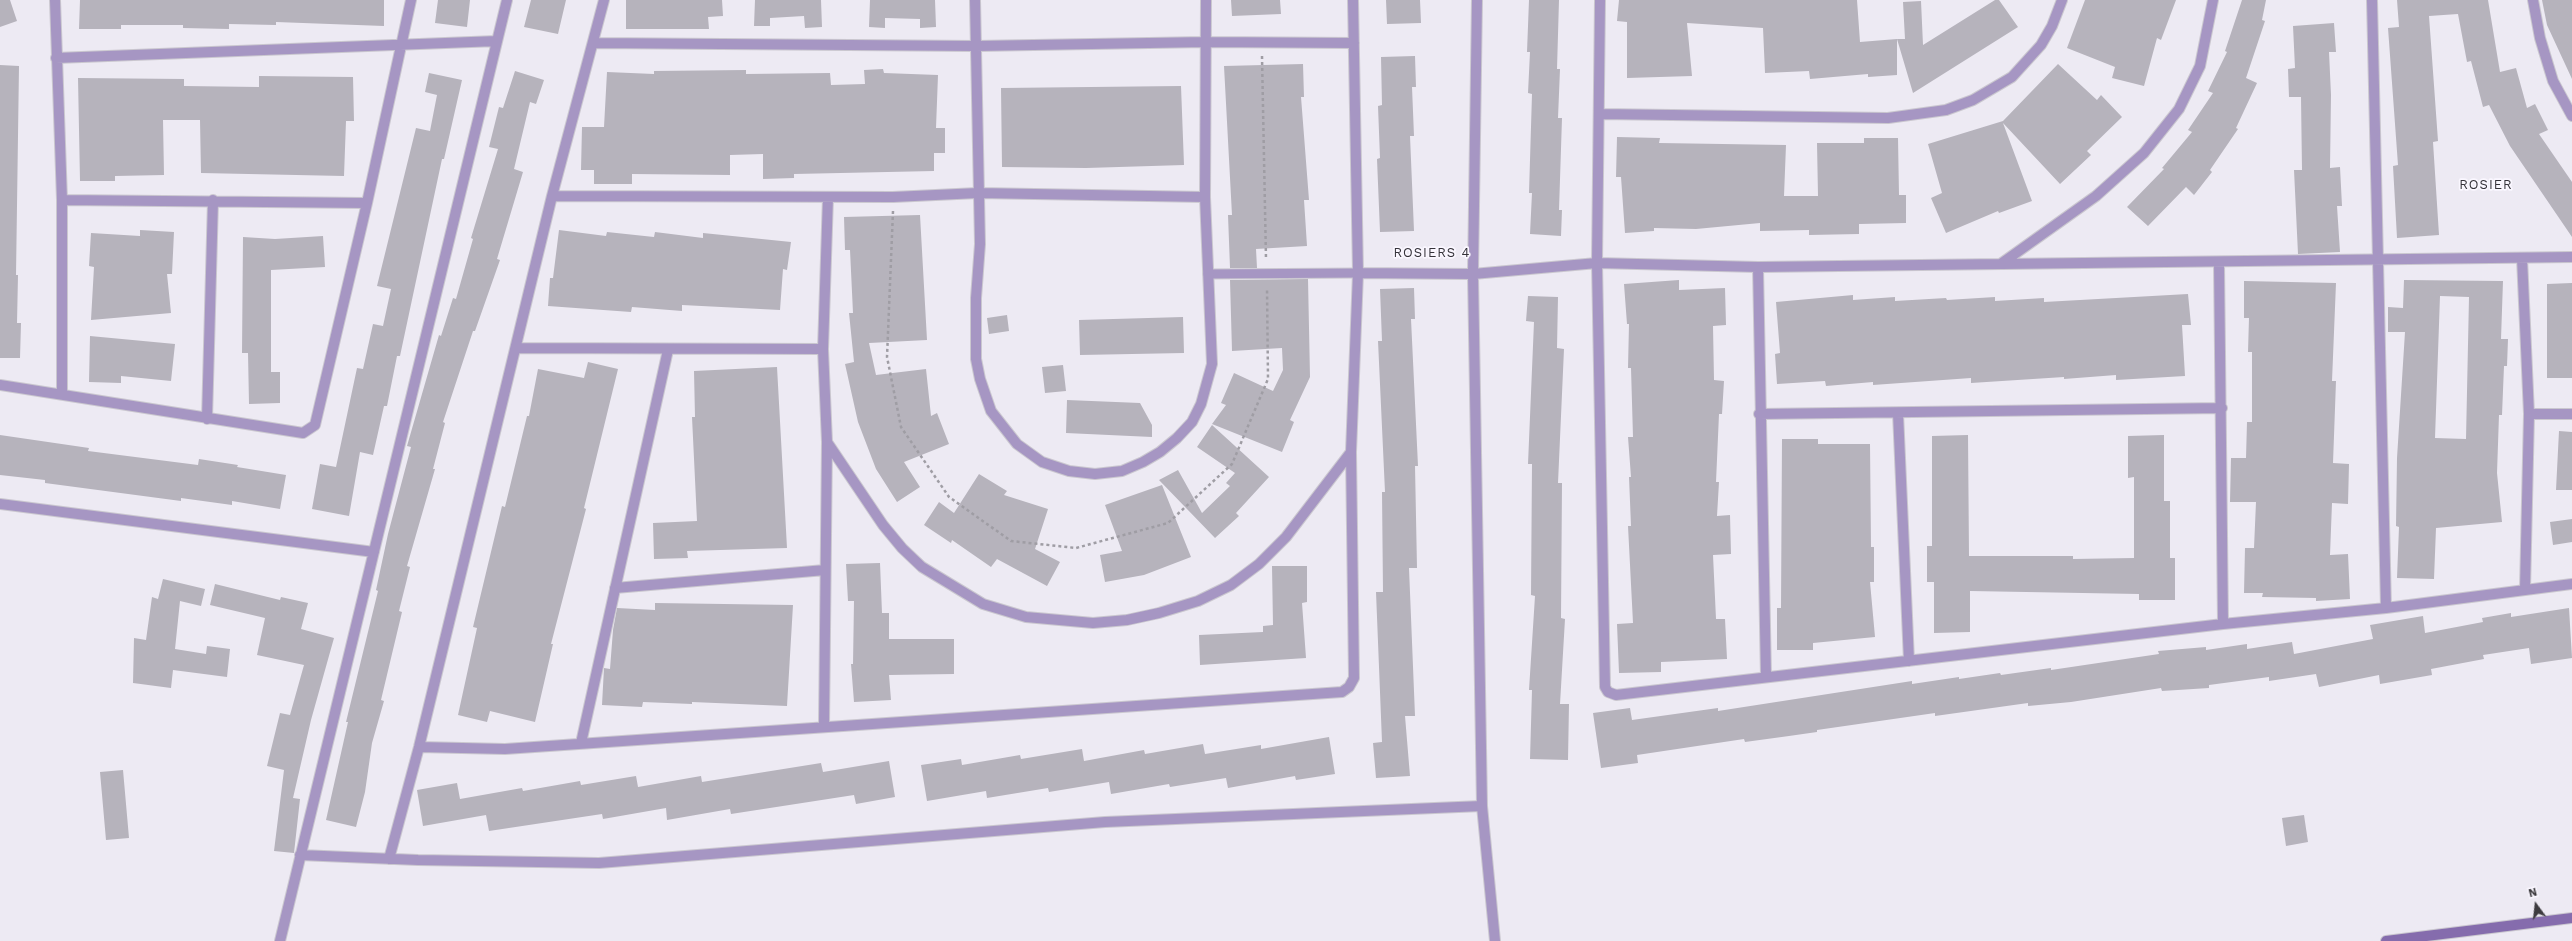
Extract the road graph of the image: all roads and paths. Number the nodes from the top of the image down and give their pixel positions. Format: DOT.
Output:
graph roads {
  1 [pos="55,0"];
  2 [pos="411,0"];
  3 [pos="507,0"];
  4 [pos="604,0"];
  5 [pos="975,0"];
  6 [pos="1206,0"];
  7 [pos="1354,0"];
  8 [pos="1477,0"];
  9 [pos="1600,0"];
  10 [pos="2062,0"];
  11 [pos="2214,0"];
  12 [pos="2372,0"];
  13 [pos="2533,0"];
  14 [pos="498,41"];
  15 [pos="1206,42"];
  16 [pos="595,43"];
  17 [pos="1262,43"];
  18 [pos="1354,43"];
  19 [pos="401,44"];
  20 [pos="976,46"];
  21 [pos="56,58"];
  22 [pos="1600,114"];
  23 [pos="2572,116"];
  24 [pos="978,192"];
  25 [pos="552,196"];
  26 [pos="828,197"];
  27 [pos="893,197"];
  28 [pos="1205,197"];
  29 [pos="62,200"];
  30 [pos="213,200"];
  31 [pos="367,203"];
  32 [pos="2572,257"];
  33 [pos="2522,258"];
  34 [pos="2378,260"];
  35 [pos="1597,263"];
  36 [pos="2219,263"];
  37 [pos="2002,264"];
  38 [pos="1758,267"];
  39 [pos="1208,274"];
  40 [pos="1358,274"];
  41 [pos="1473,274"];
  42 [pos="1266,275"];
  43 [pos="516,348"];
  44 [pos="823,349"];
  45 [pos="668,350"];
  46 [pos="0,385"];
  47 [pos="62,394"];
  48 [pos="2222,408"];
  49 [pos="1898,413"];
  50 [pos="1759,414"];
  51 [pos="2529,414"];
  52 [pos="2572,414"];
  53 [pos="206,419"];
  54 [pos="827,442"];
  55 [pos="1351,452"];
  56 [pos="0,504"];
  57 [pos="374,552"];
  58 [pos="825,570"];
  59 [pos="2572,584"];
  60 [pos="615,588"];
  61 [pos="2525,590"];
  62 [pos="2386,608"];
  63 [pos="2223,624"];
  64 [pos="1909,661"];
  65 [pos="1766,678"];
  66 [pos="824,726"];
  67 [pos="581,743"];
  68 [pos="419,747"];
  69 [pos="1482,806"];
  70 [pos="300,855"];
  71 [pos="389,859"];
  72 [pos="2572,918"];
  73 [pos="280,941"];
  74 [pos="1495,941"];
  75 [pos="2386,941"];
  1 -- 21 [label="street"];
  2 -- 19 [label="street"];
  3 -- 14 [label="street"];
  4 -- 16 [label="street"];
  5 -- 20 [label="street"];
  6 -- 15 [label="street"];
  7 -- 18 [label="street"];
  8 -- 41 [label="street"];
  9 -- 22 [label="street"];
  10 -- 22 [label="street"];
  11 -- 37 [label="street"];
  12 -- 34 [label="street"];
  13 -- 23 [label="street"];
  14 -- 19 [label="street"];
  14 -- 57 [label="street"];
  15 -- 17 [label="street"];
  15 -- 20 [label="street"];
  15 -- 28 [label="street"];
  16 -- 20 [label="street"];
  16 -- 25 [label="street"];
  17 -- 18 [label="street"];
  17 -- 42 [label="path"];
  18 -- 40 [label="street"];
  19 -- 21 [label="street"];
  19 -- 31 [label="street"];
  20 -- 24 [label="street"];
  21 -- 29 [label="street"];
  22 -- 35 [label="street"];
  24 -- 27 [label="street"];
  24 -- 28 [label="street"];
  24 -- 39 [label="street"];
  25 -- 26 [label="street"];
  25 -- 43 [label="street"];
  26 -- 27 [label="street"];
  26 -- 44 [label="street"];
  27 -- 42 [label="path"];
  28 -- 39 [label="street"];
  29 -- 30 [label="street"];
  29 -- 47 [label="street"];
  30 -- 31 [label="street"];
  30 -- 53 [label="street"];
  31 -- 53 [label="street"];
  32 -- 33 [label="street"];
  33 -- 34 [label="street"];
  33 -- 51 [label="street"];
  34 -- 36 [label="street"];
  34 -- 62 [label="street"];
  35 -- 38 [label="street"];
  35 -- 41 [label="street"];
  35 -- 65 [label="street"];
  36 -- 37 [label="street"];
  36 -- 48 [label="street"];
  37 -- 38 [label="street"];
  38 -- 50 [label="street"];
  39 -- 42 [label="lane"];
  40 -- 41 [label="street"];
  40 -- 42 [label="lane"];
  40 -- 55 [label="street"];
  41 -- 69 [label="street"];
  43 -- 45 [label="street"];
  43 -- 68 [label="street"];
  44 -- 45 [label="street"];
  44 -- 54 [label="street"];
  45 -- 60 [label="street"];
  46 -- 47 [label="street"];
  47 -- 53 [label="street"];
  48 -- 49 [label="street"];
  48 -- 63 [label="street"];
  49 -- 50 [label="street"];
  49 -- 64 [label="street"];
  50 -- 65 [label="street"];
  51 -- 52 [label="street"];
  51 -- 61 [label="street"];
  54 -- 55 [label="street"];
  54 -- 58 [label="street"];
  55 -- 66 [label="street"];
  56 -- 57 [label="street"];
  57 -- 70 [label="street"];
  58 -- 60 [label="street"];
  58 -- 66 [label="street"];
  59 -- 61 [label="street"];
  60 -- 67 [label="street"];
  61 -- 62 [label="street"];
  62 -- 63 [label="street"];
  63 -- 64 [label="street"];
  64 -- 65 [label="street"];
  66 -- 67 [label="street"];
  67 -- 68 [label="street"];
  68 -- 71 [label="street"];
  69 -- 71 [label="street"];
  69 -- 74 [label="street"];
  70 -- 71 [label="street"];
  70 -- 73 [label="street"];
  72 -- 75 [label="main road"];
}
